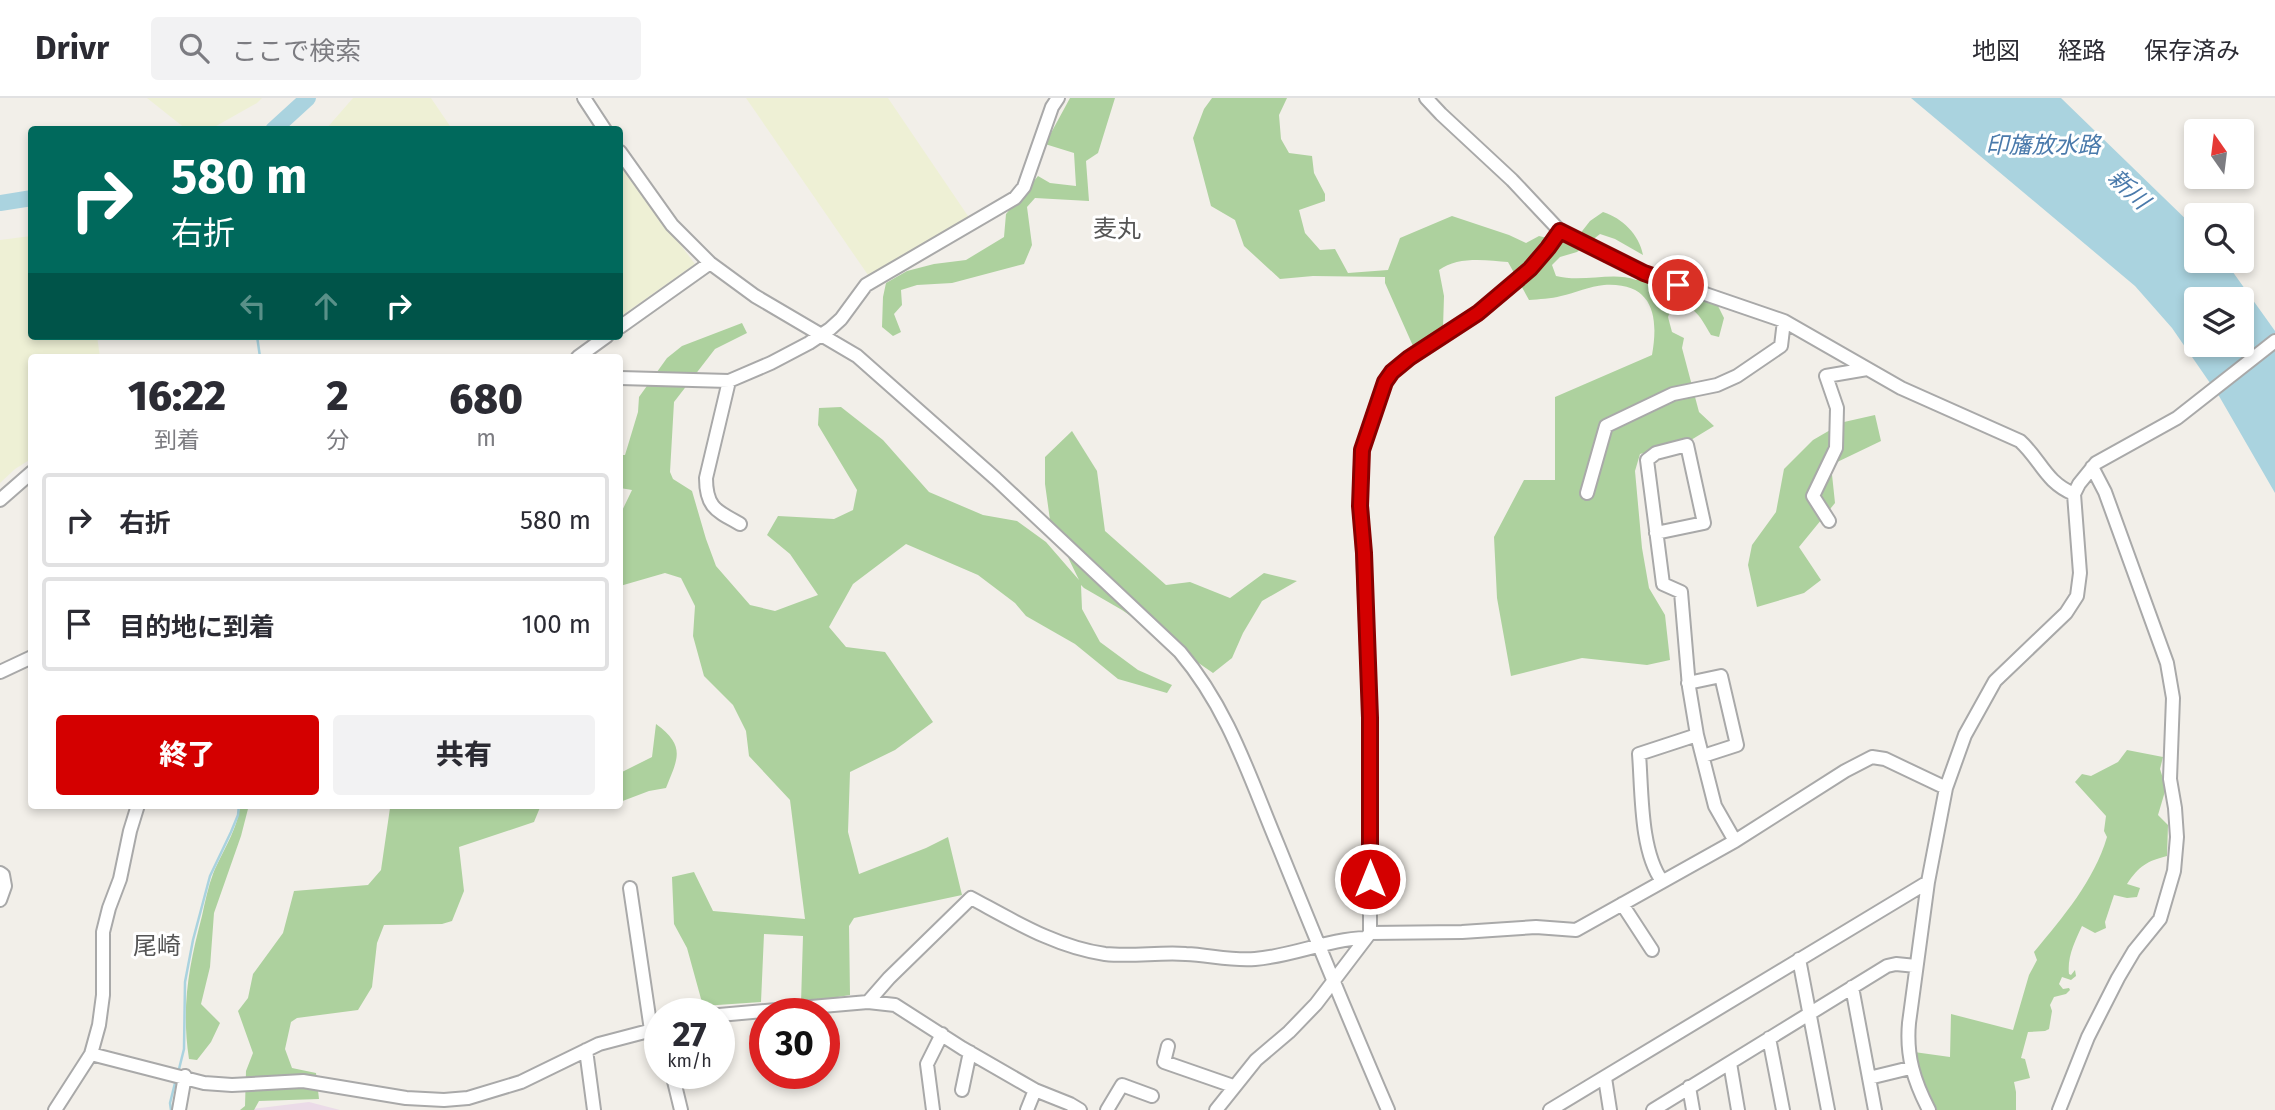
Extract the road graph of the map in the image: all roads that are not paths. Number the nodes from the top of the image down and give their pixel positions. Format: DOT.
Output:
graph roads {
  1 [pos="584,98"];
  2 [pos="1058,98"];
  3 [pos="1426,98"];
  4 [pos="602,126"];
  5 [pos="623,156"];
  6 [pos="1560,231"];
  7 [pos="710,263"];
  8 [pos="1784,321"];
  9 [pos="623,325"];
  10 [pos="821,334"];
  11 [pos="601,340"];
  12 [pos="2275,341"];
  13 [pos="582,354"];
  14 [pos="1867,369"];
  15 [pos="623,378"];
  16 [pos="729,382"];
  17 [pos="2092,467"];
  18 [pos="28,476"];
  19 [pos="1587,493"];
  20 [pos="2074,494"];
  21 [pos="0,500"];
  22 [pos="1829,521"];
  23 [pos="740,524"];
  24 [pos="1656,533"];
  25 [pos="28,659"];
  26 [pos="0,672"];
  27 [pos="1688,683"];
  28 [pos="1697,734"];
  29 [pos="1703,756"];
  30 [pos="1946,788"];
  31 [pos="137,809"];
  32 [pos="1735,841"];
  33 [pos="0,873"];
  34 [pos="1662,881"];
  35 [pos="1928,881"];
  36 [pos="630,888"];
  37 [pos="0,900"];
  38 [pos="1622,904"];
  39 [pos="1368,936"];
  40 [pos="1319,946"];
  41 [pos="1652,950"];
  42 [pos="1799,959"];
  43 [pos="1916,966"];
  44 [pos="1333,981"];
  45 [pos="1852,987"];
  46 [pos="650,998"];
  47 [pos="868,1002"];
  48 [pos="1810,1013"];
  49 [pos="735,1014"];
  50 [pos="644,1032"];
  51 [pos="942,1034"];
  52 [pos="1769,1038"];
  53 [pos="1168,1046"];
  54 [pos="586,1050"];
  55 [pos="970,1052"];
  56 [pos="91,1054"];
  57 [pos="1730,1063"];
  58 [pos="1910,1068"];
  59 [pos="180,1075"];
  60 [pos="1605,1078"];
  61 [pos="1869,1078"];
  62 [pos="1233,1086"];
  63 [pos="1689,1087"];
  64 [pos="676,1089"];
  65 [pos="962,1090"];
  66 [pos="1035,1090"];
  67 [pos="1152,1096"];
  68 [pos="55,1110"];
  69 [pos="179,1110"];
  70 [pos="594,1110"];
  71 [pos="681,1110"];
  72 [pos="933,1110"];
  73 [pos="1027,1110"];
  74 [pos="1080,1110"];
  75 [pos="1107,1110"];
  76 [pos="1216,1110"];
  77 [pos="1388,1110"];
  78 [pos="1550,1110"];
  79 [pos="1610,1110"];
  80 [pos="1653,1110"];
  81 [pos="1693,1110"];
  82 [pos="1738,1110"];
  83 [pos="1783,1110"];
  84 [pos="1828,1110"];
  85 [pos="1875,1110"];
  86 [pos="1929,1110"];
  87 [pos="2059,1110"];
  1 -- 4 [label="street"];
  2 -- 10 [label="street"];
  3 -- 6 [label="street"];
  5 -- 7 [label="street"];
  6 -- 8 [label="street"];
  6 -- 39 [label="street"];
  7 -- 9 [label="street"];
  7 -- 10 [label="street"];
  8 -- 14 [label="street"];
  8 -- 19 [label="street"];
  10 -- 16 [label="street"];
  10 -- 40 [label="street"];
  11 -- 13 [label="street"];
  12 -- 17 [label="street"];
  14 -- 20 [label="street"];
  14 -- 22 [label="street"];
  15 -- 16 [label="street"];
  16 -- 23 [label="street"];
  17 -- 20 [label="street"];
  17 -- 87 [label="street"];
  18 -- 21 [label="street"];
  20 -- 30 [label="street"];
  24 -- 24 [label="street"];
  24 -- 27 [label="street"];
  25 -- 26 [label="street"];
  27 -- 28 [label="street"];
  27 -- 29 [label="street"];
  28 -- 29 [label="street"];
  28 -- 34 [label="street"];
  29 -- 32 [label="street"];
  30 -- 32 [label="street"];
  30 -- 35 [label="street"];
  31 -- 56 [label="street"];
  32 -- 34 [label="street"];
  33 -- 37 [label="street"];
  34 -- 38 [label="street"];
  35 -- 42 [label="street"];
  35 -- 43 [label="street"];
  36 -- 46 [label="street"];
  38 -- 39 [label="street"];
  38 -- 41 [label="street"];
  39 -- 40 [label="street"];
  39 -- 44 [label="street"];
  40 -- 44 [label="street"];
  40 -- 47 [label="street"];
  42 -- 48 [label="street"];
  42 -- 60 [label="street"];
  43 -- 45 [label="street"];
  43 -- 58 [label="street"];
  44 -- 62 [label="street"];
  44 -- 77 [label="street"];
  45 -- 48 [label="street"];
  45 -- 61 [label="street"];
  47 -- 49 [label="street"];
  47 -- 51 [label="street"];
  48 -- 52 [label="street"];
  48 -- 84 [label="street"];
  50 -- 54 [label="street"];
  51 -- 55 [label="street"];
  51 -- 72 [label="street"];
  52 -- 57 [label="street"];
  52 -- 83 [label="street"];
  53 -- 62 [label="street"];
  54 -- 59 [label="street"];
  54 -- 70 [label="street"];
  55 -- 65 [label="street"];
  55 -- 66 [label="street"];
  56 -- 59 [label="street"];
  56 -- 68 [label="street"];
  57 -- 63 [label="street"];
  57 -- 82 [label="street"];
  58 -- 61 [label="street"];
  58 -- 86 [label="street"];
  59 -- 69 [label="street"];
  60 -- 78 [label="street"];
  60 -- 79 [label="street"];
  61 -- 85 [label="street"];
  62 -- 76 [label="street"];
  63 -- 80 [label="street"];
  63 -- 81 [label="street"];
  64 -- 71 [label="street"];
  66 -- 73 [label="street"];
  66 -- 74 [label="street"];
  67 -- 75 [label="street"];
}
